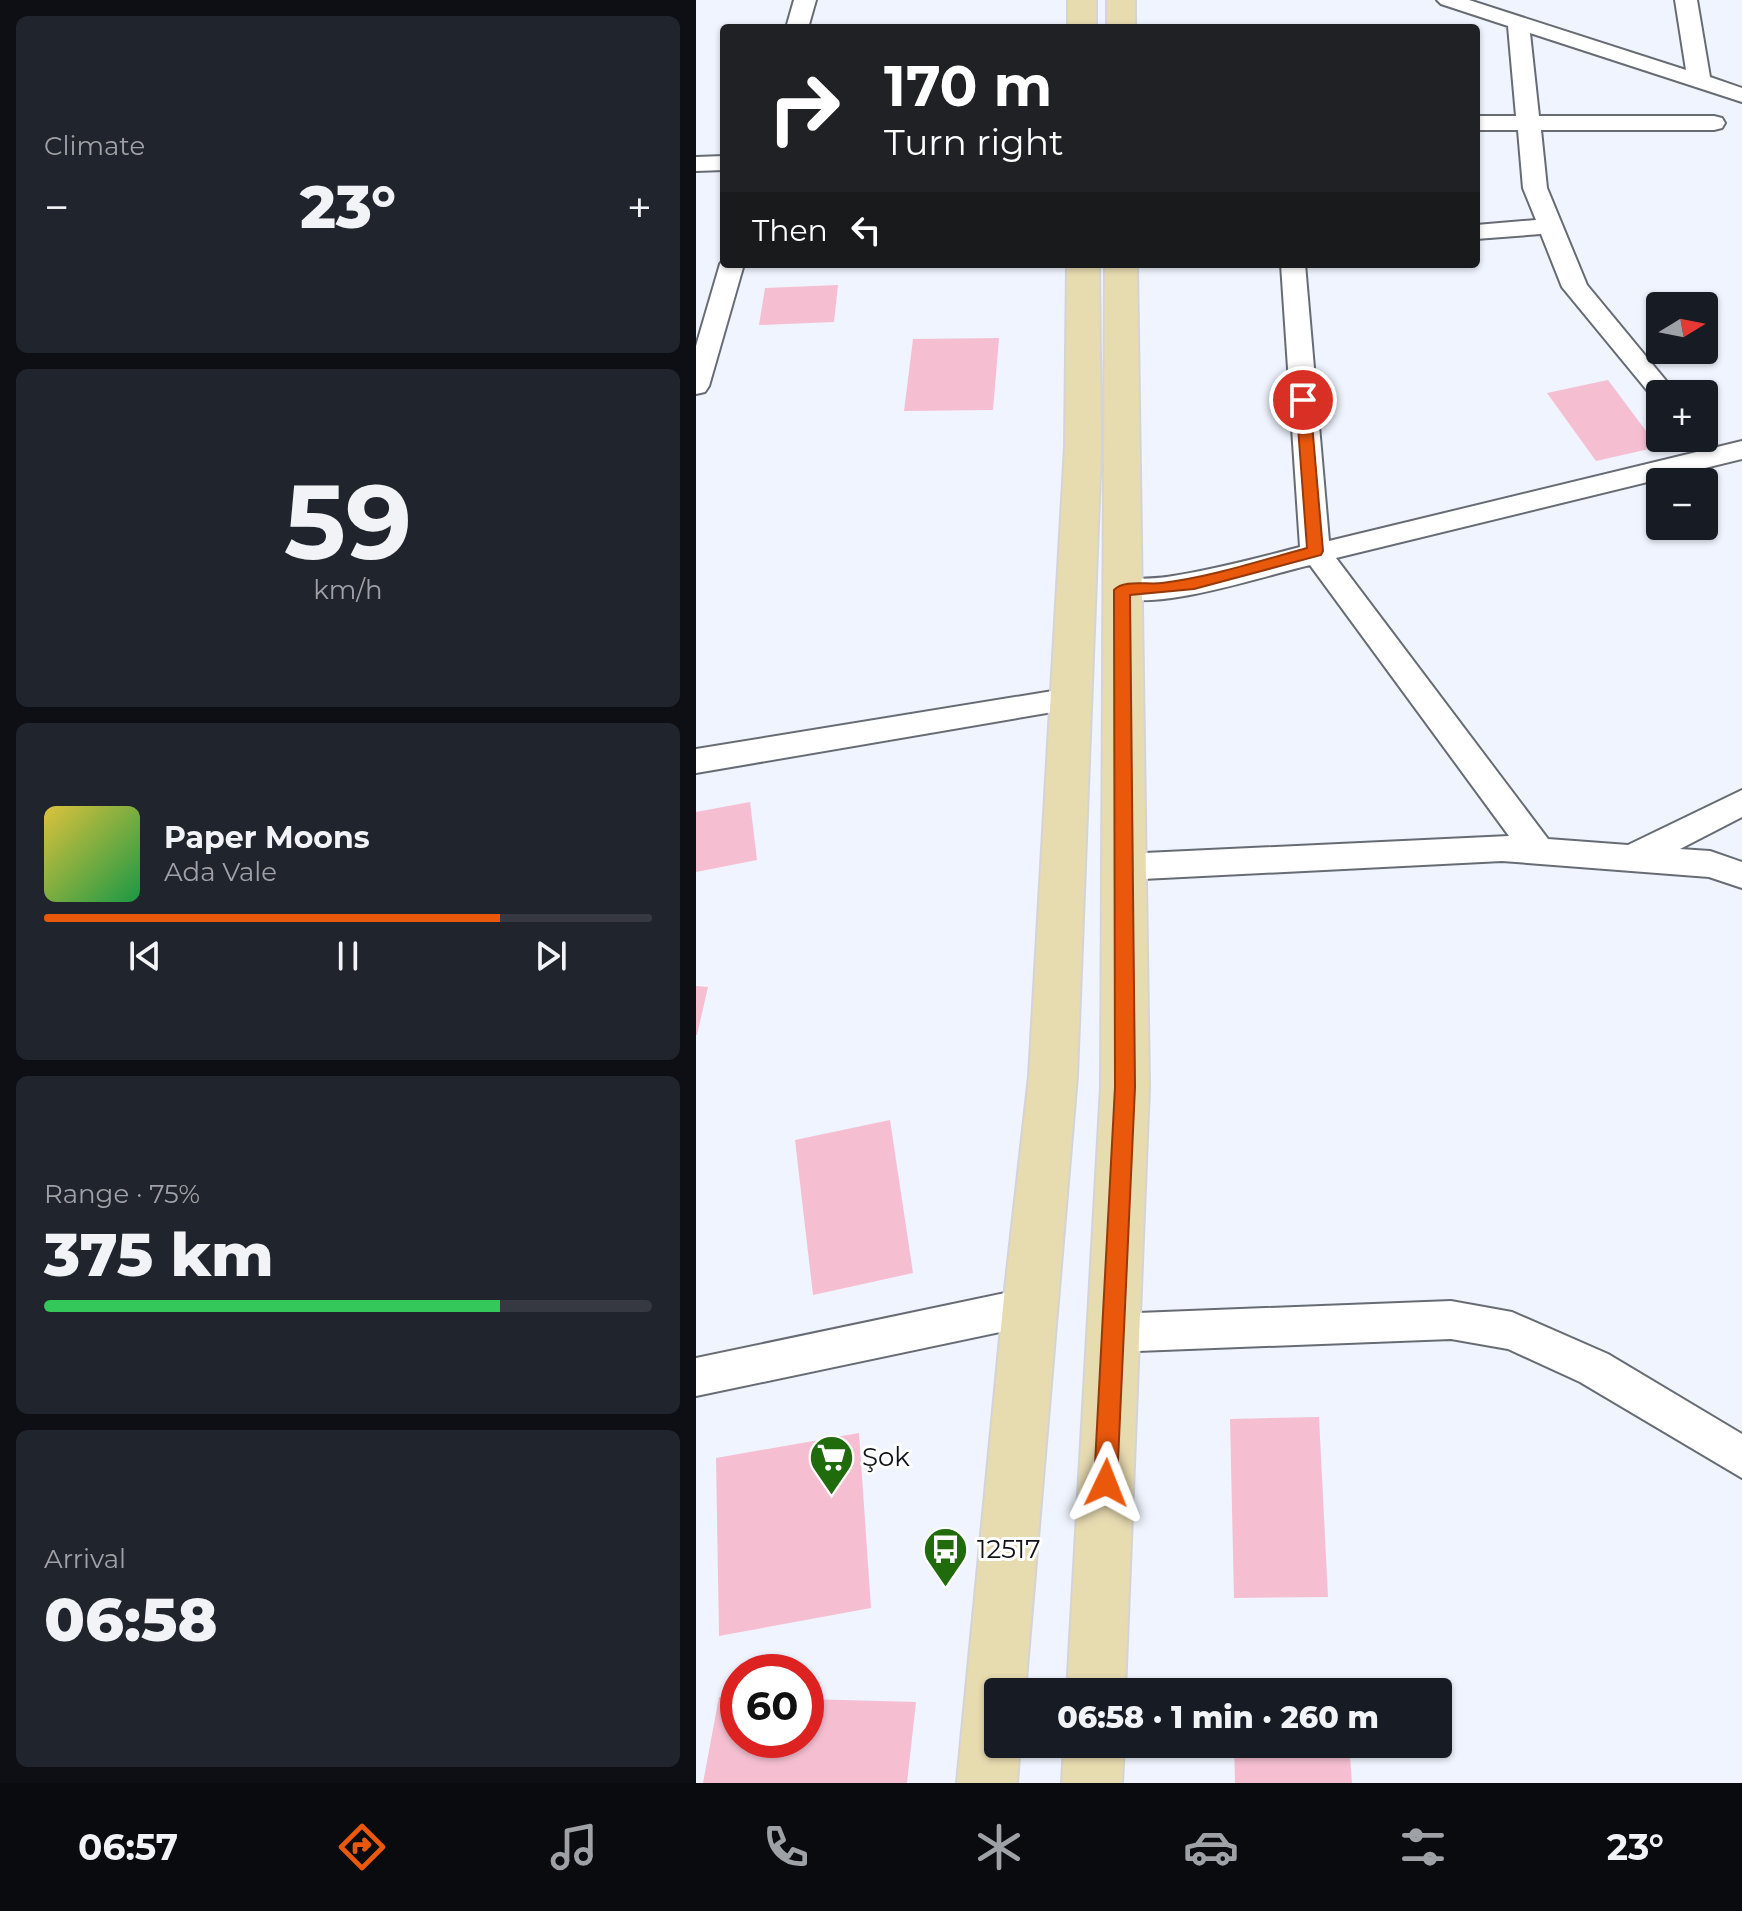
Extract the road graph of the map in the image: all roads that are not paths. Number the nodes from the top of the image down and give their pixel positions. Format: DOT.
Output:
graph roads {
  1 [pos="805,0"];
  2 [pos="1082,0"];
  3 [pos="1121,0"];
  4 [pos="1448,0"];
  5 [pos="1686,0"];
  6 [pos="1518,23"];
  7 [pos="798,24"];
  8 [pos="1082,24"];
  9 [pos="1121,24"];
  10 [pos="1699,81"];
  11 [pos="1742,95"];
  12 [pos="1528,121"];
  13 [pos="1480,123"];
  14 [pos="1714,123"];
  15 [pos="720,163"];
  16 [pos="696,164"];
  17 [pos="1550,226"];
  18 [pos="1480,232"];
  19 [pos="731,268"];
  20 [pos="1083,268"];
  21 [pos="1121,268"];
  22 [pos="1293,268"];
  23 [pos="1652,380"];
  24 [pos="696,386"];
  25 [pos="1720,448"];
  26 [pos="1315,551"];
  27 [pos="1122,590"];
  28 [pos="1071,699"];
  29 [pos="696,761"];
  30 [pos="1742,802"];
  31 [pos="1538,850"];
  32 [pos="1632,858"];
  33 [pos="1123,867"];
  34 [pos="1742,875"];
  35 [pos="1029,1307"];
  36 [pos="1112,1333"];
  37 [pos="696,1377"];
  38 [pos="1742,1457"];
  39 [pos="1097,1678"];
  40 [pos="1093,1758"];
  41 [pos="987,1783"];
  42 [pos="1092,1783"];
  1 -- 7 [label="street"];
  2 -- 8 [label="main road"];
  3 -- 9 [label="main road"];
  4 -- 6 [label="street"];
  5 -- 10 [label="street"];
  6 -- 10 [label="street"];
  6 -- 12 [label="street"];
  10 -- 11 [label="street"];
  12 -- 13 [label="street"];
  12 -- 14 [label="street"];
  12 -- 17 [label="street"];
  15 -- 16 [label="street"];
  17 -- 18 [label="street"];
  17 -- 23 [label="street"];
  19 -- 24 [label="street"];
  20 -- 28 [label="main road"];
  21 -- 27 [label="main road"];
  22 -- 26 [label="street"];
  25 -- 26 [label="street"];
  26 -- 27 [label="street"];
  26 -- 31 [label="street"];
  27 -- 33 [label="main road"];
  28 -- 29 [label="street"];
  28 -- 35 [label="main road"];
  30 -- 32 [label="street"];
  31 -- 32 [label="street"];
  31 -- 33 [label="street"];
  32 -- 34 [label="street"];
  33 -- 36 [label="main road"];
  35 -- 37 [label="street"];
  35 -- 41 [label="main road"];
  36 -- 38 [label="street"];
  36 -- 39 [label="main road"];
  40 -- 42 [label="main road"];
}
